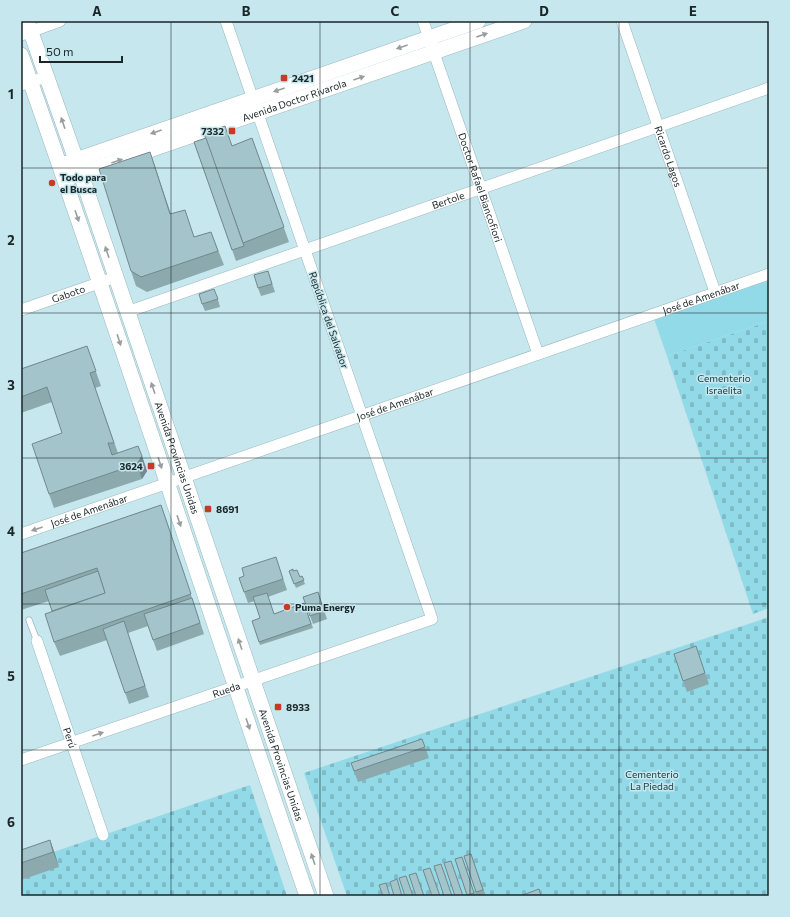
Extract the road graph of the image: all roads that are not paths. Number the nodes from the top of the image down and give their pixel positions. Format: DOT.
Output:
graph roads {
  1 [pos="60,21"];
  2 [pos="226,21"];
  3 [pos="423,21"];
  4 [pos="478,21"];
  5 [pos="524,21"];
  6 [pos="622,21"];
  7 [pos="26,29"];
  8 [pos="431,45"];
  9 [pos="21,55"];
  10 [pos="46,76"];
  11 [pos="26,84"];
  12 [pos="769,88"];
  13 [pos="255,106"];
  14 [pos="657,127"];
  15 [pos="78,167"];
  16 [pos="62,172"];
  17 [pos="481,189"];
  18 [pos="305,250"];
  19 [pos="769,274"];
  20 [pos="116,278"];
  21 [pos="100,283"];
  22 [pos="716,292"];
  23 [pos="21,310"];
  24 [pos="127,312"];
  25 [pos="538,354"];
  26 [pos="362,416"];
  27 [pos="184,478"];
  28 [pos="167,484"];
  29 [pos="21,534"];
  30 [pos="29,620"];
  31 [pos="432,620"];
  32 [pos="37,641"];
  33 [pos="252,681"];
  34 [pos="235,687"];
  35 [pos="72,742"];
  36 [pos="21,760"];
  37 [pos="103,835"];
  38 [pos="307,896"];
  39 [pos="326,896"];
  1 -- 7 [label="street"];
  2 -- 13 [label="street, República del Salvador"];
  3 -- 8 [label="street, Doctor Rafael Biancofiori"];
  4 -- 8 [label="main road, Avenida Doctor Rivarola"];
  8 -- 5 [label="main road, Avenida Doctor Rivarola, one-way"];
  6 -- 14 [label="street, Ricardo Lagos"];
  7 -- 10 [label="main road, Avenida Provincias Unidas"];
  8 -- 13 [label="main road, Avenida Doctor Rivarola"];
  8 -- 17 [label="street, Doctor Rafael Biancofiori"];
  9 -- 11 [label="main road, Avenida Provincias Unidas"];
  10 -- 11 [label="street"];
  15 -- 10 [label="main road, Avenida Provincias Unidas, one-way"];
  11 -- 16 [label="main road, Avenida Provincias Unidas"];
  12 -- 14 [label="street, Bertole"];
  13 -- 15 [label="main road, Avenida Doctor Rivarola"];
  13 -- 18 [label="street, República del Salvador"];
  14 -- 17 [label="street, Bertole"];
  14 -- 22 [label="street, Ricardo Lagos"];
  15 -- 16 [label="main road, Avenida Doctor Rivarola"];
  20 -- 15 [label="main road, Avenida Provincias Unidas, one-way"];
  16 -- 21 [label="main road, Avenida Provincias Unidas, one-way"];
  17 -- 18 [label="street, Bertole"];
  17 -- 25 [label="street, Doctor Rafael Biancofiori"];
  18 -- 24 [label="street, Bertole"];
  18 -- 26 [label="street, República del Salvador"];
  19 -- 22 [label="street, José de Amenábar"];
  20 -- 21 [label="street, Gaboto"];
  20 -- 24 [label="main road, Avenida Provincias Unidas"];
  21 -- 23 [label="street, Gaboto"];
  21 -- 28 [label="main road, Avenida Provincias Unidas, one-way"];
  22 -- 25 [label="street, José de Amenábar"];
  27 -- 24 [label="main road, Avenida Provincias Unidas, one-way"];
  25 -- 26 [label="street, José de Amenábar"];
  26 -- 27 [label="street, José de Amenábar"];
  26 -- 31 [label="street, República del Salvador"];
  27 -- 28 [label="street, José de Amenábar"];
  33 -- 27 [label="main road, Avenida Provincias Unidas, one-way"];
  28 -- 29 [label="street, José de Amenábar, one-way"];
  28 -- 34 [label="main road, Avenida Provincias Unidas, one-way"];
  30 -- 32 [label="lane"];
  31 -- 33 [label="street, Rueda"];
  32 -- 35 [label="street, Perú"];
  33 -- 34 [label="street, Rueda"];
  39 -- 33 [label="main road, Avenida Provincias Unidas, one-way"];
  35 -- 34 [label="street, Rueda, one-way"];
  34 -- 38 [label="main road, Avenida Provincias Unidas, one-way"];
  35 -- 36 [label="street, Rueda"];
  35 -- 37 [label="street, Perú"];
}
